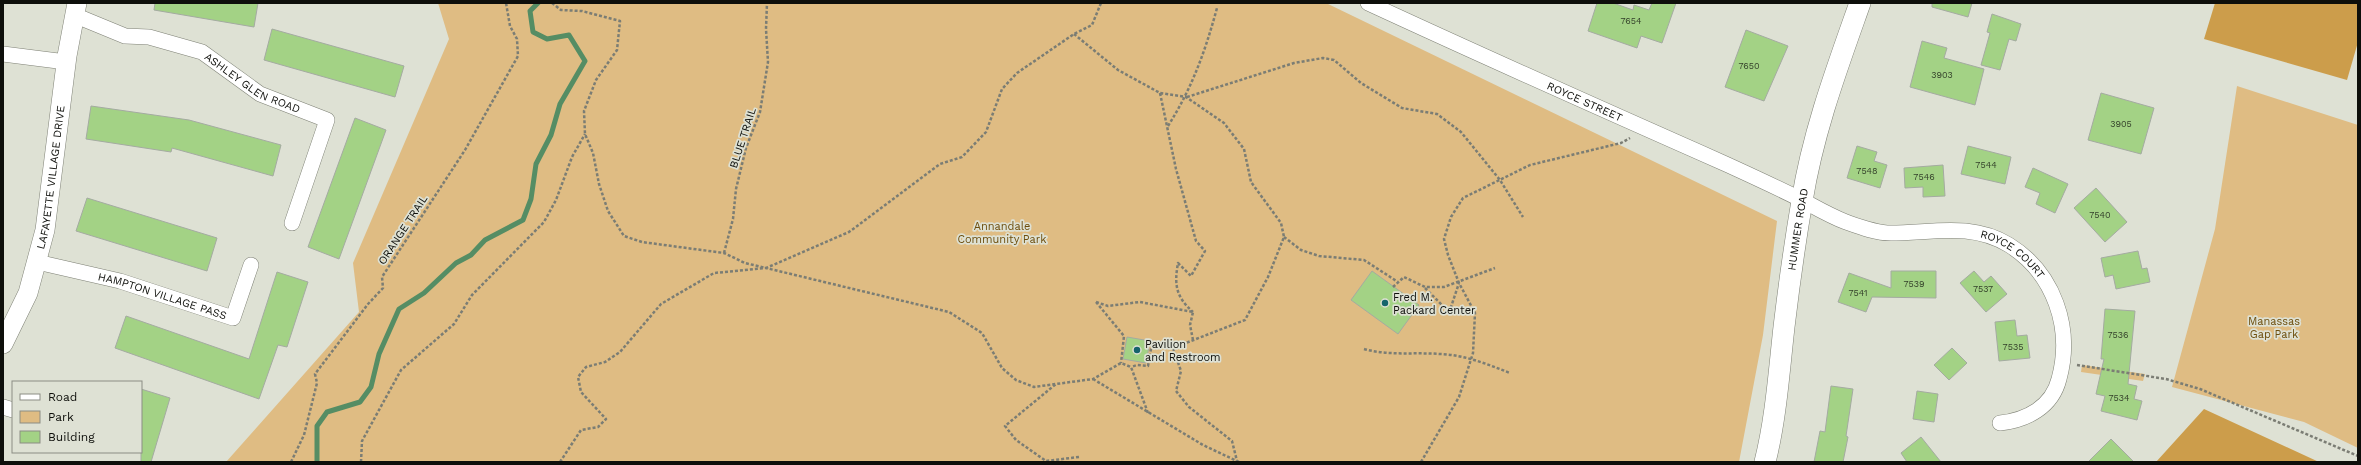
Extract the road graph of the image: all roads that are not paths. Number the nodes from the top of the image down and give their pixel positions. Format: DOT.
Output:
graph roads {
  1 [pos="1368,3"];
  2 [pos="1860,3"];
  3 [pos="76,9"];
  4 [pos="3,54"];
  5 [pos="66,62"];
  6 [pos="1802,200"];
  7 [pos="292,223"];
  8 [pos="37,262"];
  9 [pos="251,265"];
  10 [pos="3,344"];
  11 [pos="2000,423"];
  12 [pos="1765,462"];
  1 -- 6 [label="street, ROYCE STREET"];
  2 -- 6 [label="main road, HUMMER ROAD"];
  3 -- 5 [label="street, LAFAYETTE VILLAGE DRIVE"];
  3 -- 7 [label="street, ASHLEY GLEN ROAD"];
  4 -- 5 [label="street"];
  5 -- 8 [label="street, LAFAYETTE VILLAGE DRIVE"];
  6 -- 11 [label="street, ROYCE COURT"];
  6 -- 12 [label="main road, HUMMER ROAD"];
  8 -- 9 [label="street, HAMPTON VILLAGE PASS"];
  8 -- 10 [label="street, LAFAYETTE VILLAGE DRIVE"];
}
